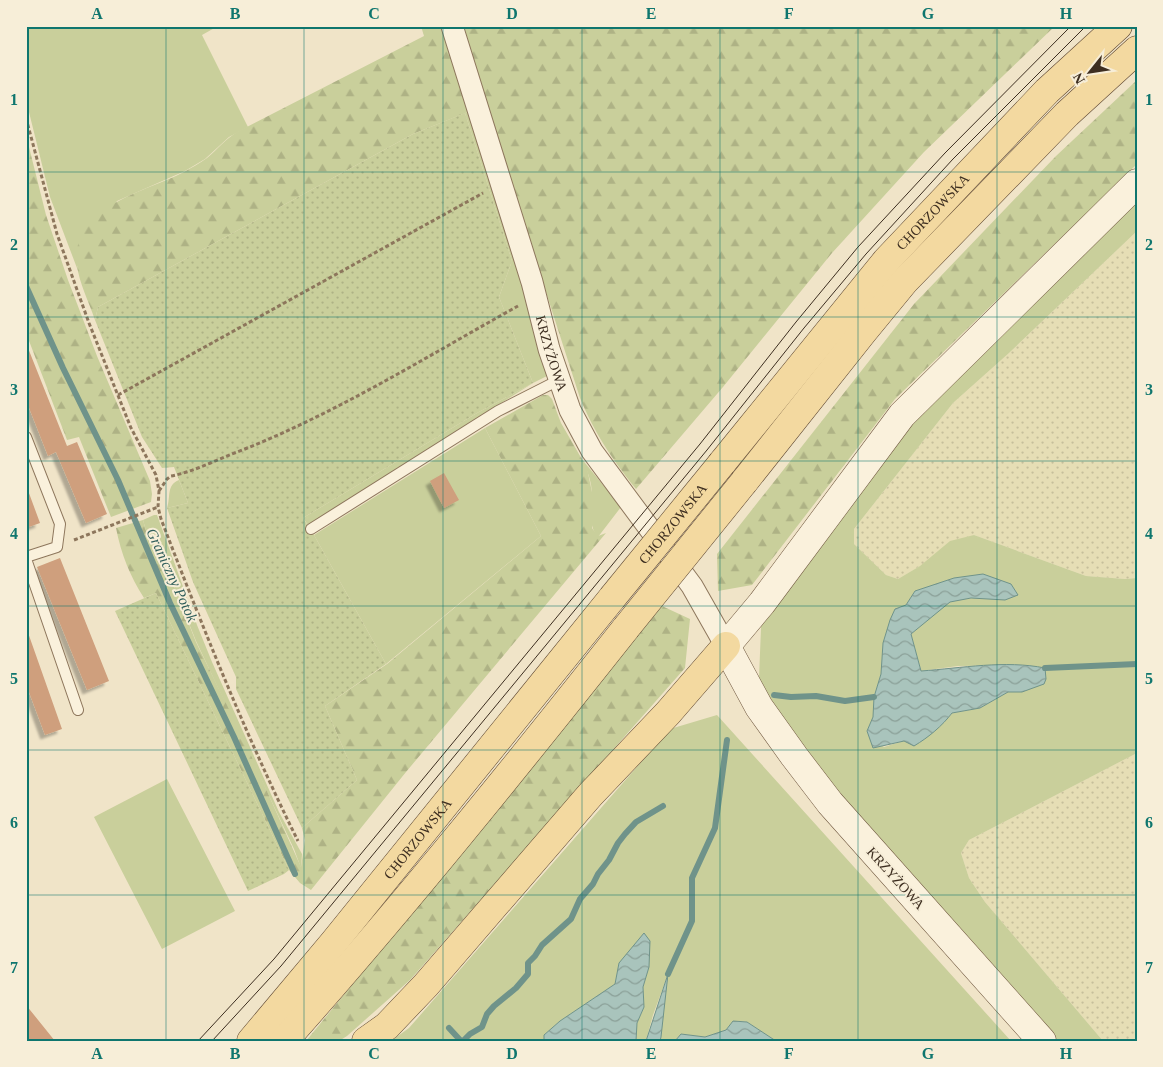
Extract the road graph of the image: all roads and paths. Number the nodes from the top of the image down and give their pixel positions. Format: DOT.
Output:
graph roads {
  1 [pos="452,26"];
  2 [pos="1118,26"];
  3 [pos="1137,50"];
  4 [pos="26,118"];
  5 [pos="1137,183"];
  6 [pos="501,184"];
  7 [pos="536,296"];
  8 [pos="559,380"];
  9 [pos="118,395"];
  10 [pos="26,437"];
  11 [pos="159,491"];
  12 [pos="158,507"];
  13 [pos="311,529"];
  14 [pos="57,547"];
  15 [pos="26,558"];
  16 [pos="726,646"];
  17 [pos="78,710"];
  18 [pos="298,841"];
  19 [pos="251,1041"];
  20 [pos="284,1041"];
  21 [pos="366,1041"];
  22 [pos="1042,1041"];
  1 -- 6 [label="street, KRZYŻOWA"];
  2 -- 19 [label="main road, CHORZOWSKA, bridge"];
  3 -- 20 [label="main road, CHORZOWSKA, bridge"];
  4 -- 9 [label="path"];
  5 -- 16 [label="street"];
  6 -- 7 [label="street, KRZYŻOWA"];
  6 -- 9 [label="path"];
  7 -- 8 [label="street, KRZYŻOWA"];
  7 -- 11 [label="path"];
  8 -- 13 [label="lane"];
  8 -- 16 [label="street, KRZYŻOWA"];
  9 -- 11 [label="path"];
  10 -- 14 [label="lane"];
  11 -- 12 [label="path"];
  12 -- 14 [label="path"];
  12 -- 18 [label="path"];
  14 -- 15 [label="lane"];
  15 -- 17 [label="lane"];
  16 -- 21 [label="main road"];
  16 -- 22 [label="street, KRZYŻOWA"];
}
